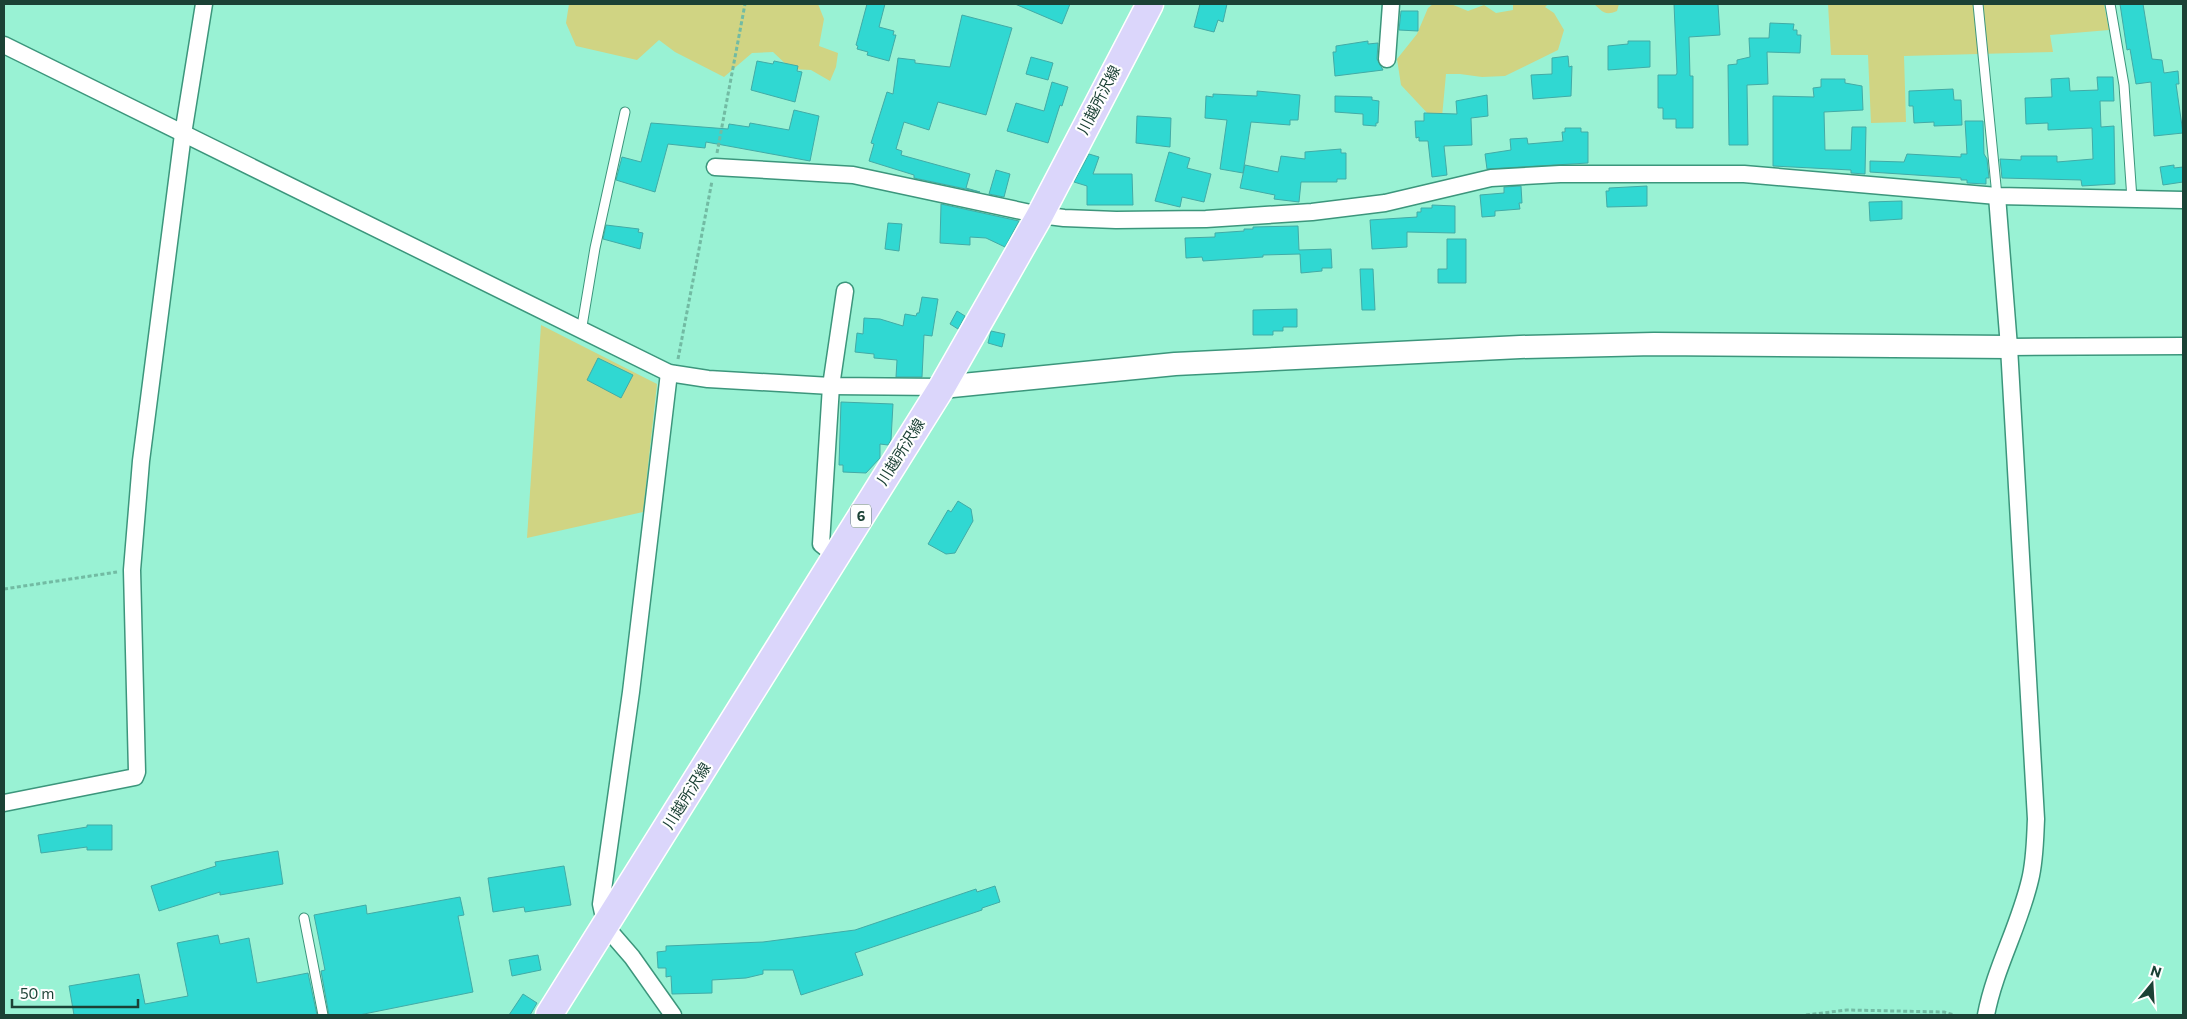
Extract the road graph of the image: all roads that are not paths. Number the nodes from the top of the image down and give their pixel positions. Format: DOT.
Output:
graph roads {
  1 [pos="204,4"];
  2 [pos="1150,4"];
  3 [pos="1391,4"];
  4 [pos="1978,4"];
  5 [pos="2110,4"];
  6 [pos="4,45"];
  7 [pos="1387,59"];
  8 [pos="625,112"];
  9 [pos="183,134"];
  10 [pos="715,167"];
  11 [pos="1997,196"];
  12 [pos="2132,199"];
  13 [pos="2183,200"];
  14 [pos="1040,215"];
  15 [pos="845,291"];
  16 [pos="581,332"];
  17 [pos="2183,346"];
  18 [pos="2009,347"];
  19 [pos="672,374"];
  20 [pos="831,386"];
  21 [pos="942,387"];
  22 [pos="836,556"];
  23 [pos="4,803"];
  24 [pos="304,918"];
  25 [pos="606,927"];
  26 [pos="323,1015"];
  27 [pos="549,1015"];
  28 [pos="673,1015"];
  29 [pos="1986,1015"];
  1 -- 9 [label="street"];
  2 -- 14 [label="main road, 川越所沢線 / 6"];
  3 -- 7 [label="street"];
  4 -- 11 [label="lane"];
  5 -- 12 [label="lane"];
  6 -- 9 [label="street"];
  8 -- 16 [label="lane"];
  9 -- 16 [label="street"];
  9 -- 23 [label="street"];
  10 -- 14 [label="street"];
  11 -- 12 [label="street"];
  11 -- 14 [label="street"];
  11 -- 18 [label="street"];
  12 -- 13 [label="street"];
  14 -- 21 [label="main road, 川越所沢線 / 6"];
  15 -- 20 [label="street"];
  16 -- 19 [label="street"];
  17 -- 18 [label="street"];
  18 -- 21 [label="street"];
  18 -- 29 [label="street"];
  19 -- 20 [label="street"];
  19 -- 25 [label="street"];
  20 -- 21 [label="street"];
  20 -- 22 [label="street"];
  21 -- 22 [label="main road, 川越所沢線 / 6"];
  22 -- 25 [label="main road, 川越所沢線 / 6"];
  24 -- 26 [label="lane"];
  25 -- 27 [label="main road, 川越所沢線 / 6"];
  25 -- 28 [label="street"];
}
